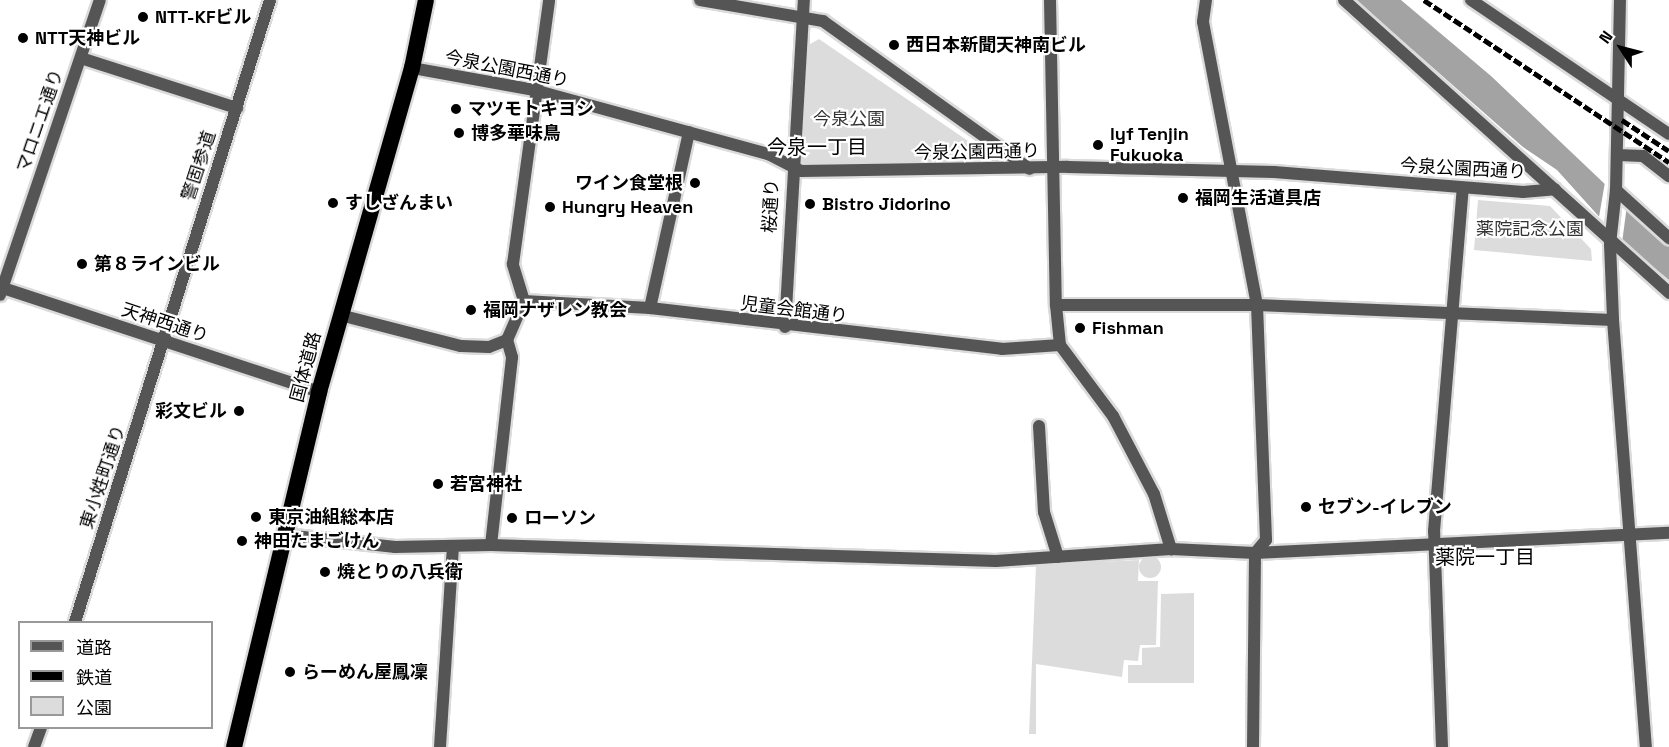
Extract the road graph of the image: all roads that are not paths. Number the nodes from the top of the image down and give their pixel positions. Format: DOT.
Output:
graph roads {
  1 [pos="100,0"];
  2 [pos="270,0"];
  3 [pos="426,0"];
  4 [pos="549,0"];
  5 [pos="700,0"];
  6 [pos="804,0"];
  7 [pos="1050,0"];
  8 [pos="1206,0"];
  9 [pos="1344,0"];
  10 [pos="1471,0"];
  11 [pos="1620,0"];
  12 [pos="803,16"];
  13 [pos="81,58"];
  14 [pos="412,68"];
  15 [pos="534,90"];
  16 [pos="1618,102"];
  17 [pos="237,108"];
  18 [pos="689,132"];
  19 [pos="1669,134"];
  20 [pos="1617,155"];
  21 [pos="792,167"];
  22 [pos="1030,169"];
  23 [pos="1053,169"];
  24 [pos="1231,174"];
  25 [pos="1669,176"];
  26 [pos="1463,189"];
  27 [pos="1555,189"];
  28 [pos="1616,191"];
  29 [pos="1610,237"];
  30 [pos="1669,238"];
  31 [pos="1,290"];
  32 [pos="1669,293"];
  33 [pos="524,301"];
  34 [pos="1056,305"];
  35 [pos="1257,305"];
  36 [pos="650,308"];
  37 [pos="1452,313"];
  38 [pos="340,315"];
  39 [pos="1613,320"];
  40 [pos="785,327"];
  41 [pos="507,340"];
  42 [pos="162,342"];
  43 [pos="1060,345"];
  44 [pos="319,392"];
  45 [pos="1038,426"];
  46 [pos="1669,533"];
  47 [pos="285,536"];
  48 [pos="1630,536"];
  49 [pos="491,545"];
  50 [pos="453,546"];
  51 [pos="1434,547"];
  52 [pos="1171,549"];
  53 [pos="1255,553"];
  54 [pos="1058,557"];
  55 [pos="75,621"];
  56 [pos="41,729"];
  57 [pos="34,747"];
  58 [pos="234,747"];
  59 [pos="440,747"];
  60 [pos="1253,747"];
  61 [pos="1442,747"];
  62 [pos="1646,747"];
  1 -- 13 [label="street, マロニエ通り"];
  2 -- 17 [label="street, 警固参道"];
  3 -- 14 [label="highway, 国体道路"];
  4 -- 15 [label="street"];
  5 -- 12 [label="street"];
  6 -- 12 [label="street, 桜通り"];
  7 -- 23 [label="street"];
  8 -- 24 [label="street"];
  9 -- 27 [label="street"];
  10 -- 16 [label="street"];
  11 -- 16 [label="street"];
  12 -- 21 [label="street, 桜通り"];
  12 -- 22 [label="street"];
  13 -- 17 [label="street"];
  13 -- 31 [label="street, マロニエ通り"];
  14 -- 15 [label="street, 今泉公園西通り"];
  14 -- 38 [label="highway, 国体道路"];
  15 -- 18 [label="street, 今泉公園西通り"];
  15 -- 33 [label="street"];
  16 -- 19 [label="street"];
  16 -- 20 [label="street"];
  17 -- 42 [label="street, 警固参道"];
  18 -- 21 [label="street, 今泉公園西通り"];
  18 -- 36 [label="street"];
  20 -- 25 [label="street"];
  20 -- 28 [label="street"];
  21 -- 22 [label="street, 今泉公園西通り"];
  21 -- 40 [label="street, 桜通り"];
  22 -- 23 [label="street, 今泉公園西通り"];
  23 -- 24 [label="street, 今泉公園西通り"];
  23 -- 34 [label="street"];
  24 -- 26 [label="street, 今泉公園西通り"];
  24 -- 35 [label="street"];
  26 -- 27 [label="street, 今泉公園西通り"];
  26 -- 37 [label="street"];
  27 -- 29 [label="street"];
  28 -- 29 [label="street"];
  28 -- 30 [label="street"];
  29 -- 32 [label="street"];
  29 -- 39 [label="street"];
  31 -- 42 [label="street, 天神西通り"];
  33 -- 36 [label="street, 児童会館通り"];
  33 -- 41 [label="street"];
  34 -- 35 [label="street"];
  34 -- 43 [label="street"];
  35 -- 37 [label="street"];
  35 -- 53 [label="street"];
  36 -- 40 [label="street, 児童会館通り"];
  37 -- 39 [label="street"];
  37 -- 51 [label="street"];
  38 -- 41 [label="street"];
  38 -- 44 [label="highway, 国体道路"];
  39 -- 48 [label="street"];
  40 -- 43 [label="street, 児童会館通り"];
  41 -- 49 [label="street"];
  42 -- 44 [label="street, 天神西通り"];
  42 -- 55 [label="street, 東小姓町通り"];
  43 -- 52 [label="street"];
  44 -- 47 [label="highway, 国体道路"];
  45 -- 54 [label="street"];
  46 -- 48 [label="street"];
  47 -- 50 [label="street"];
  47 -- 58 [label="highway, 国体道路"];
  48 -- 51 [label="street"];
  48 -- 62 [label="street"];
  49 -- 50 [label="street"];
  49 -- 54 [label="street"];
  50 -- 59 [label="street"];
  51 -- 53 [label="street"];
  51 -- 61 [label="street"];
  52 -- 53 [label="street"];
  52 -- 54 [label="street"];
  53 -- 60 [label="street"];
  56 -- 57 [label="street"];
}
